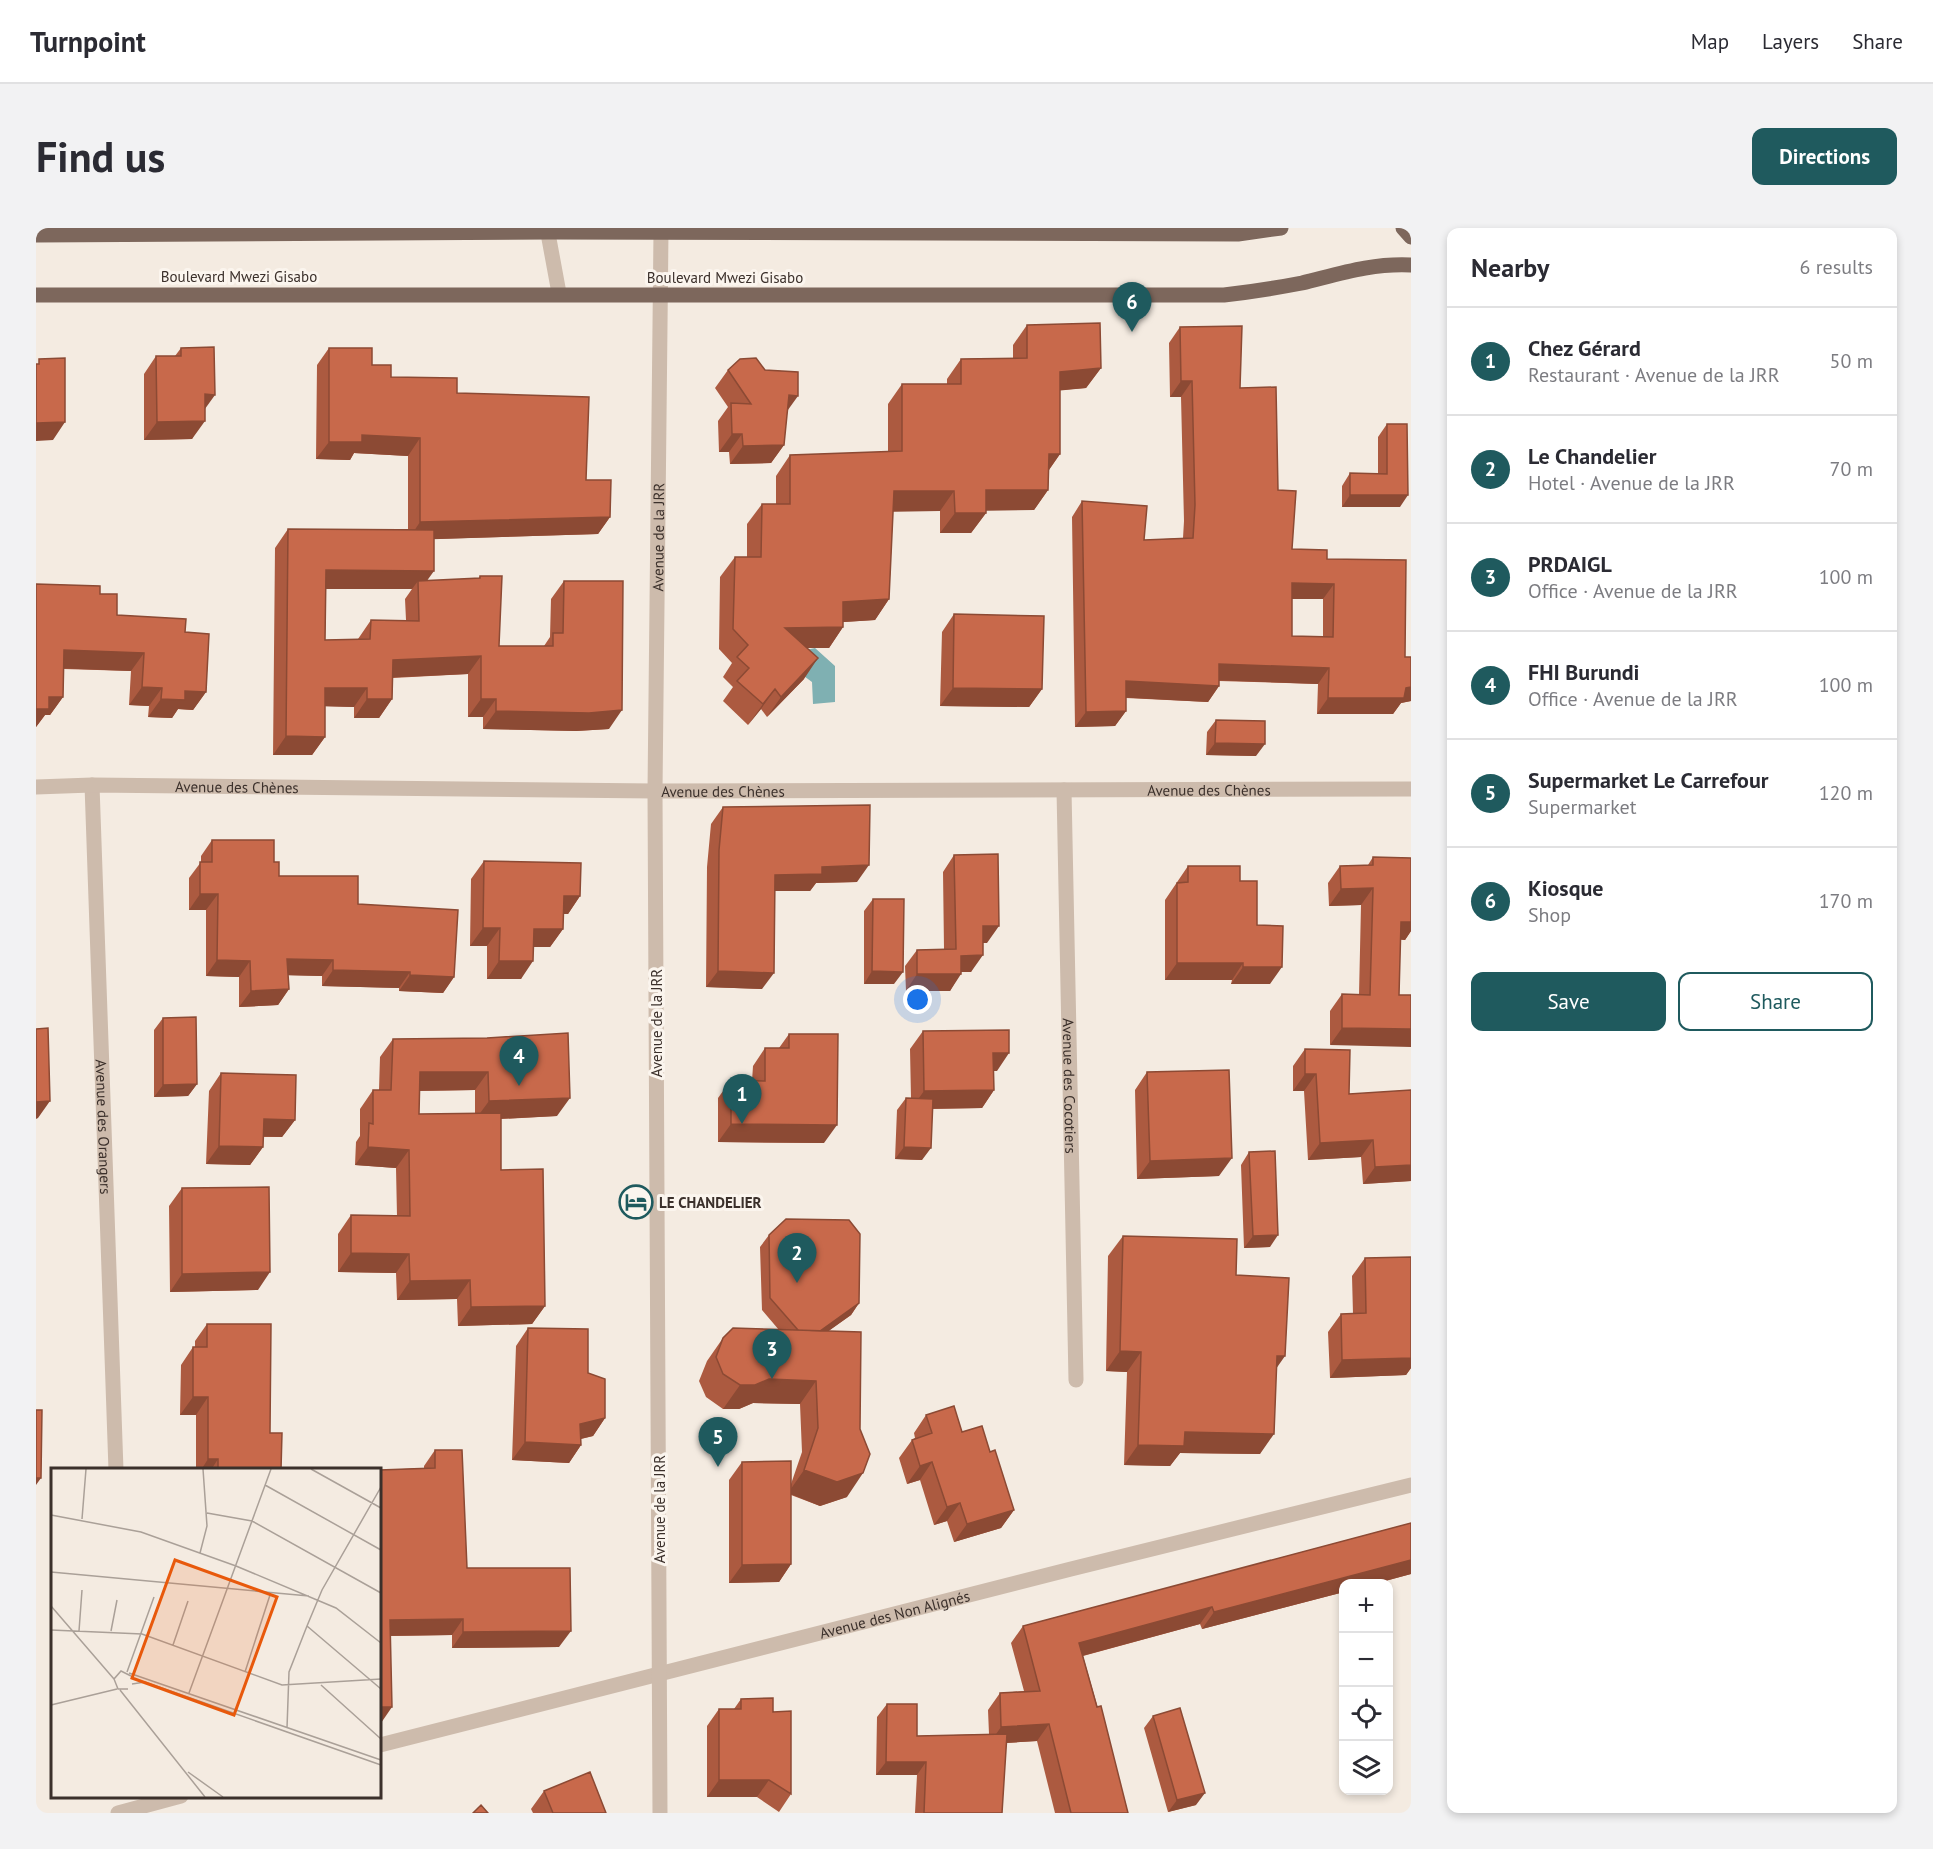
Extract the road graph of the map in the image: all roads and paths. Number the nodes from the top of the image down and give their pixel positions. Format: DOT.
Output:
graph roads {
  1 [pos="1281,228"];
  2 [pos="1403,228"];
  3 [pos="548,230"];
  4 [pos="661,232"];
  5 [pos="36,235"];
  6 [pos="1411,237"];
  7 [pos="1411,265"];
  8 [pos="559,293"];
  9 [pos="36,295"];
  10 [pos="661,296"];
  11 [pos="92,785"];
  12 [pos="36,787"];
  13 [pos="1411,789"];
  14 [pos="655,790"];
  15 [pos="1064,790"];
  16 [pos="1076,1380"];
  17 [pos="116,1468"];
  18 [pos="1411,1485"];
  19 [pos="661,1673"];
  20 [pos="381,1745"];
  21 [pos="175,1798"];
  22 [pos="124,1807"];
  23 [pos="660,1813"];
  1 -- 4 [label="main road"];
  2 -- 6 [label="main road"];
  3 -- 4 [label="main road"];
  3 -- 5 [label="main road"];
  3 -- 8 [label="street"];
  4 -- 10 [label="street, Avenue de la JRR"];
  7 -- 10 [label="main road, Boulevard Mwezi Gisabo"];
  8 -- 9 [label="main road, Boulevard Mwezi Gisabo"];
  8 -- 10 [label="main road, Boulevard Mwezi Gisabo"];
  10 -- 14 [label="street, Avenue de la JRR"];
  11 -- 12 [label="street, Avenue des Chènes"];
  11 -- 14 [label="street, Avenue des Chènes"];
  11 -- 17 [label="street, Avenue des Orangers"];
  13 -- 15 [label="street, Avenue des Chènes"];
  14 -- 15 [label="street, Avenue des Chènes"];
  14 -- 19 [label="street, Avenue de la JRR"];
  15 -- 16 [label="street, Avenue des Cocotiers"];
  18 -- 19 [label="street, Avenue des Non Alignés"];
  19 -- 20 [label="street, Avenue des Non Alignés"];
  19 -- 23 [label="street, Avenue de la JRR"];
  21 -- 22 [label="street"];
}
